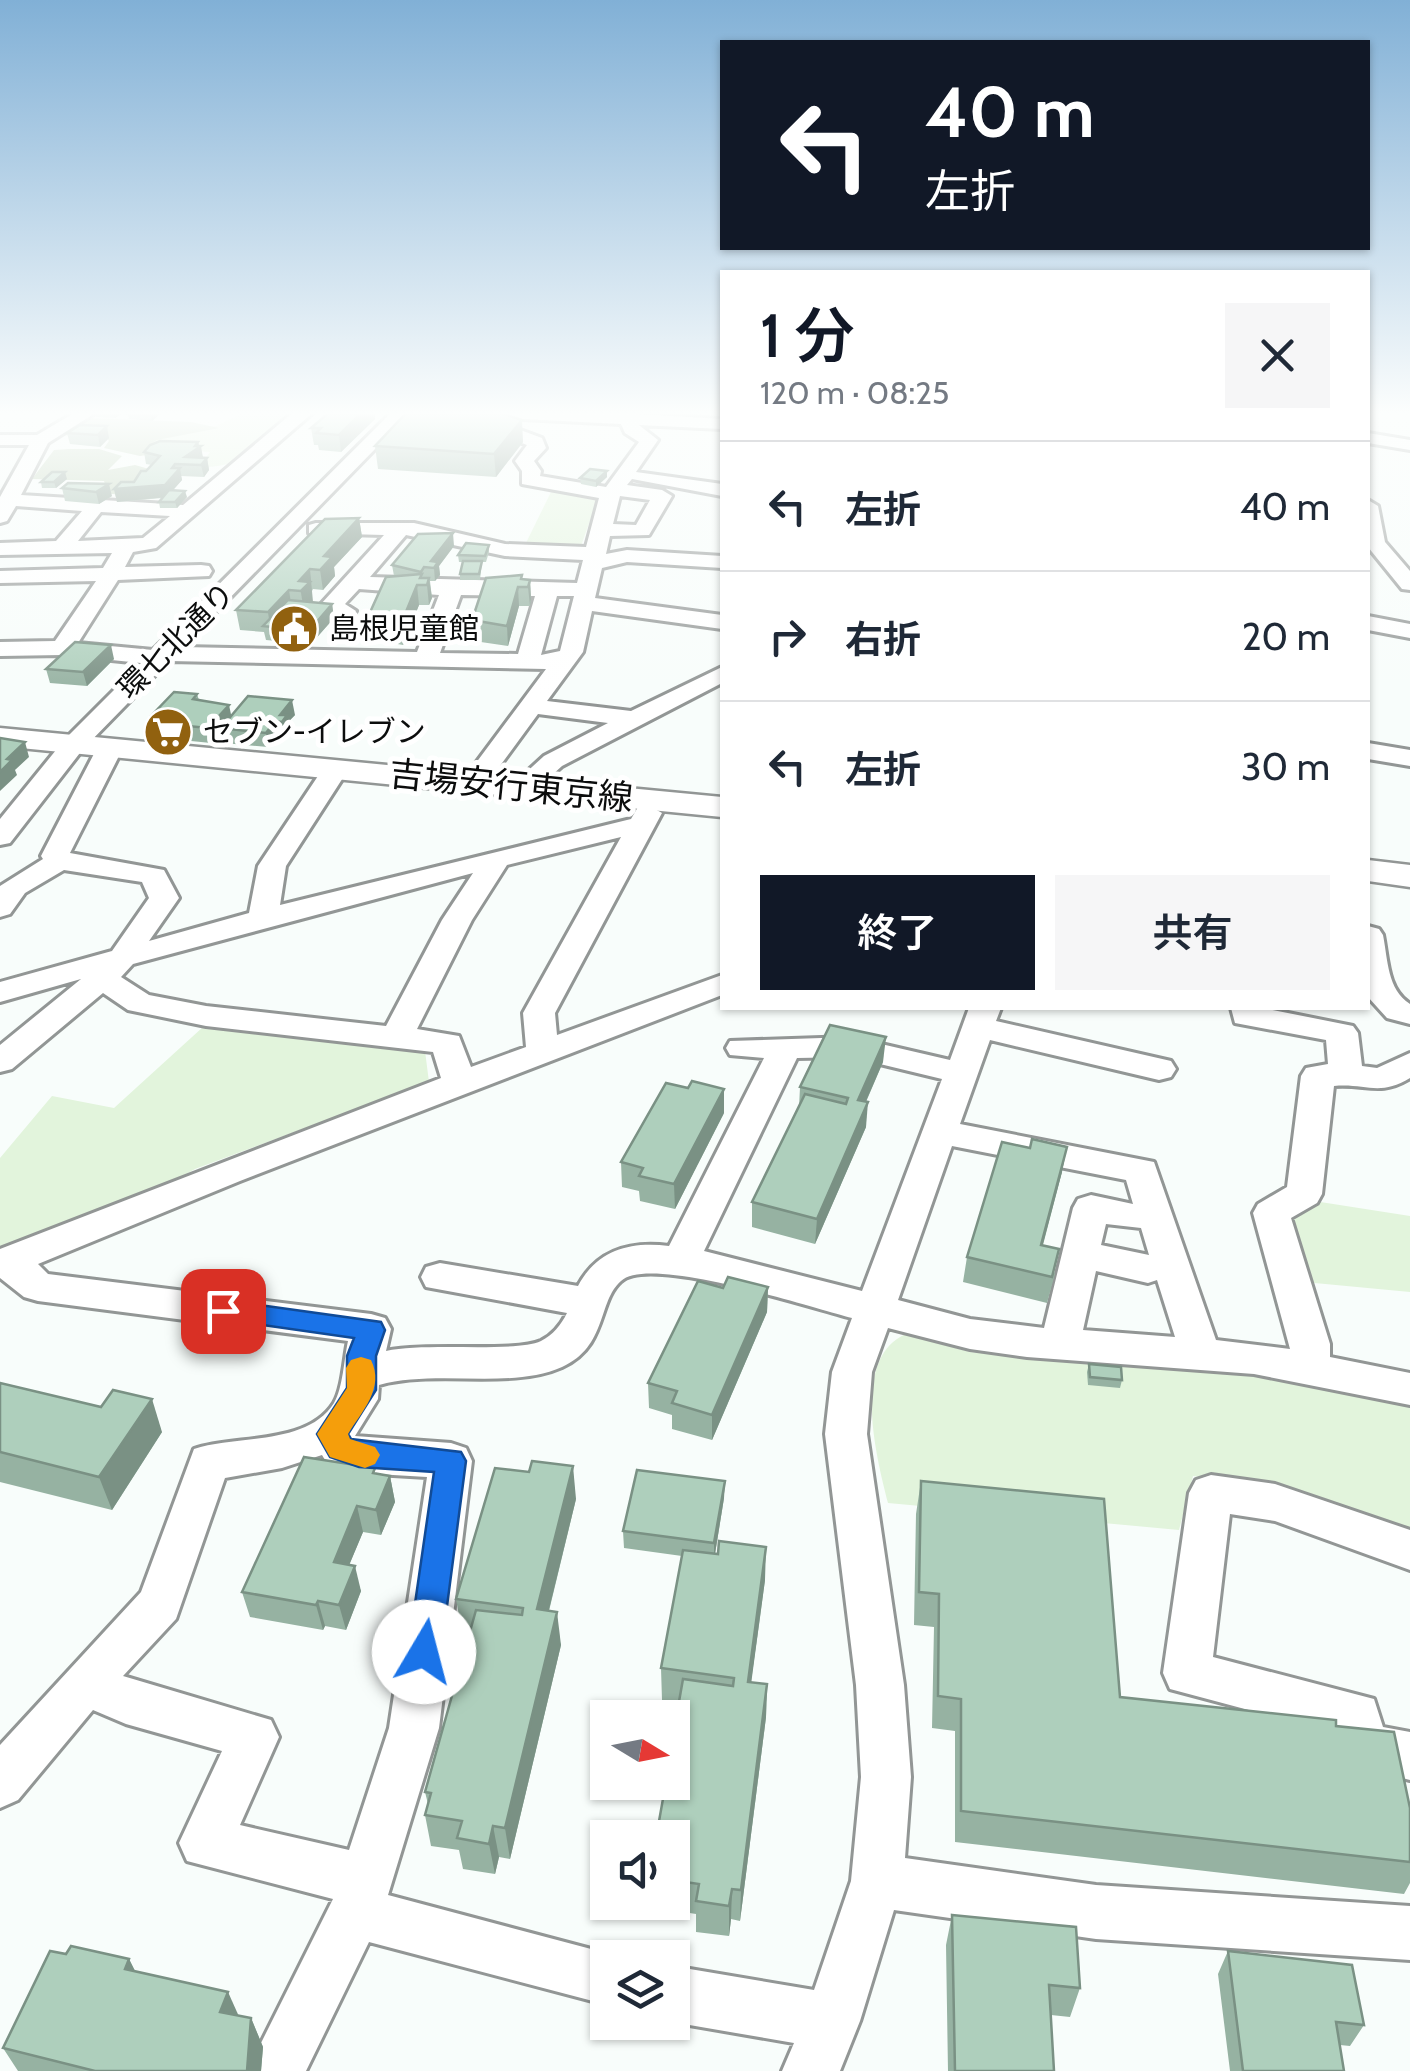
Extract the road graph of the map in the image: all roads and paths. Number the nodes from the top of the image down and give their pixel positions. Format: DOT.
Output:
graph roads {
  1 [pos="96,506"];
  2 [pos="108,507"];
  3 [pos="191,507"];
  4 [pos="309,507"];
  5 [pos="608,507"];
  6 [pos="656,507"];
  7 [pos="186,511"];
  8 [pos="1370,518"];
  9 [pos="287,529"];
  10 [pos="400,529"];
  11 [pos="599,529"];
  12 [pos="126,546"];
  13 [pos="62,548"];
  14 [pos="0,549"];
  15 [pos="505,550"];
  16 [pos="1375,555"];
  17 [pos="595,558"];
  18 [pos="720,562"];
  19 [pos="201,572"];
  20 [pos="112,574"];
  21 [pos="0,577"];
  22 [pos="354,582"];
  23 [pos="1410,583"];
  24 [pos="453,588"];
  25 [pos="498,588"];
  26 [pos="548,589"];
  27 [pos="585,596"];
  28 [pos="345,611"];
  29 [pos="720,622"];
  30 [pos="1370,623"];
  31 [pos="1410,631"];
  32 [pos="62,648"];
  33 [pos="0,649"];
  34 [pos="161,656"];
  35 [pos="424,661"];
  36 [pos="527,662"];
  37 [pos="562,662"];
  38 [pos="720,675"];
  39 [pos="530,706"];
  40 [pos="637,719"];
  41 [pos="0,738"];
  42 [pos="74,744"];
  43 [pos="110,748"];
  44 [pos="1370,751"];
  45 [pos="1410,758"];
  46 [pos="335,770"];
  47 [pos="474,783"];
  48 [pos="522,788"];
  49 [pos="720,807"];
  50 [pos="649,812"];
  51 [pos="0,837"];
  52 [pos="496,859"];
  53 [pos="60,861"];
  54 [pos="1370,872"];
  55 [pos="1410,876"];
  56 [pos="0,908"];
  57 [pos="264,919"];
  58 [pos="1370,945"];
  59 [pos="103,969"];
  60 [pos="720,985"];
  61 [pos="0,992"];
  62 [pos="1247,1010"];
  63 [pos="1410,1014"];
  64 [pos="981,1017"];
  65 [pos="396,1038"];
  66 [pos="742,1048"];
  67 [pos="786,1048"];
  68 [pos="543,1052"];
  69 [pos="0,1061"];
  70 [pos="1410,1064"];
  71 [pos="1158,1068"];
  72 [pos="961,1073"];
  73 [pos="1346,1074"];
  74 [pos="460,1084"];
  75 [pos="940,1132"];
  76 [pos="1134,1217"];
  77 [pos="1080,1254"];
  78 [pos="681,1260"];
  79 [pos="4,1262"];
  80 [pos="1148,1270"];
  81 [pos="440,1277"];
  82 [pos="588,1302"];
  83 [pos="877,1309"];
  84 [pos="1060,1344"];
  85 [pos="1200,1353"];
  86 [pos="1310,1367"];
  87 [pos="360,1374"];
  88 [pos="1410,1390"];
  89 [pos="332,1434"];
  90 [pos="1410,1550"];
  91 [pos="86,1682"];
  92 [pos="1410,1756"];
  93 [pos="0,1782"];
  94 [pos="877,1881"];
  95 [pos="362,1896"];
  96 [pos="1410,1933"];
  97 [pos="590,1974"];
  98 [pos="690,1997"];
  99 [pos="832,2021"];
  100 [pos="276,2071"];
  101 [pos="811,2071"];
  1 -- 13 [label="street"];
  2 -- 7 [label="street"];
  3 -- 7 [label="street"];
  4 -- 9 [label="street, 環七北通り"];
  5 -- 11 [label="street"];
  6 -- 11 [label="street"];
  7 -- 12 [label="street"];
  8 -- 16 [label="street"];
  9 -- 10 [label="street"];
  9 -- 34 [label="street, 環七北通り"];
  10 -- 15 [label="street"];
  10 -- 22 [label="street"];
  11 -- 17 [label="street"];
  12 -- 13 [label="street"];
  12 -- 20 [label="street"];
  13 -- 14 [label="street"];
  15 -- 17 [label="street"];
  15 -- 25 [label="street"];
  16 -- 23 [label="street"];
  17 -- 18 [label="street"];
  17 -- 27 [label="street"];
  19 -- 20 [label="street"];
  20 -- 21 [label="street"];
  20 -- 32 [label="street"];
  22 -- 24 [label="street"];
  22 -- 28 [label="street"];
  24 -- 25 [label="street"];
  24 -- 35 [label="street"];
  25 -- 26 [label="street"];
  26 -- 27 [label="street"];
  26 -- 36 [label="street"];
  27 -- 29 [label="street"];
  27 -- 37 [label="street"];
  30 -- 31 [label="street"];
  32 -- 33 [label="street"];
  32 -- 34 [label="street"];
  34 -- 35 [label="street"];
  34 -- 42 [label="street, 環七北通り"];
  35 -- 36 [label="street"];
  36 -- 37 [label="street"];
  37 -- 39 [label="street"];
  38 -- 40 [label="street"];
  39 -- 40 [label="street"];
  39 -- 47 [label="street"];
  40 -- 48 [label="street"];
  41 -- 42 [label="main road, 吉場安行東京線"];
  42 -- 43 [label="main road, 吉場安行東京線"];
  42 -- 51 [label="street, 環七北通り"];
  43 -- 46 [label="main road, 吉場安行東京線"];
  43 -- 53 [label="street"];
  44 -- 45 [label="street"];
  46 -- 47 [label="main road, 吉場安行東京線"];
  46 -- 57 [label="street"];
  47 -- 48 [label="main road, 吉場安行東京線"];
  48 -- 50 [label="main road, 吉場安行東京線"];
  49 -- 50 [label="main road, 吉場安行東京線"];
  50 -- 52 [label="street"];
  50 -- 68 [label="street"];
  52 -- 57 [label="street"];
  52 -- 65 [label="street"];
  53 -- 56 [label="street"];
  53 -- 59 [label="street"];
  54 -- 55 [label="main road"];
  57 -- 59 [label="street"];
  58 -- 63 [label="street"];
  59 -- 61 [label="street"];
  59 -- 65 [label="street"];
  59 -- 69 [label="street"];
  60 -- 68 [label="street"];
  62 -- 73 [label="street"];
  64 -- 71 [label="street"];
  64 -- 72 [label="street"];
  65 -- 74 [label="street"];
  66 -- 67 [label="street"];
  67 -- 72 [label="street"];
  67 -- 78 [label="street"];
  68 -- 74 [label="street"];
  70 -- 73 [label="street"];
  72 -- 75 [label="street"];
  73 -- 86 [label="street"];
  74 -- 79 [label="street"];
  75 -- 83 [label="street"];
  75 -- 85 [label="street"];
  76 -- 77 [label="street"];
  77 -- 80 [label="street"];
  77 -- 84 [label="street"];
  78 -- 82 [label="street"];
  78 -- 83 [label="street"];
  79 -- 87 [label="street"];
  81 -- 82 [label="street"];
  82 -- 87 [label="street"];
  83 -- 84 [label="street"];
  83 -- 94 [label="street"];
  84 -- 85 [label="street"];
  85 -- 86 [label="street"];
  86 -- 88 [label="street"];
  87 -- 89 [label="street"];
  89 -- 91 [label="street"];
  89 -- 95 [label="street"];
  90 -- 92 [label="street"];
  91 -- 93 [label="street"];
  91 -- 95 [label="street"];
  94 -- 96 [label="street"];
  94 -- 99 [label="street"];
  95 -- 97 [label="street"];
  95 -- 100 [label="street"];
  98 -- 99 [label="street"];
  99 -- 101 [label="street"];
}
